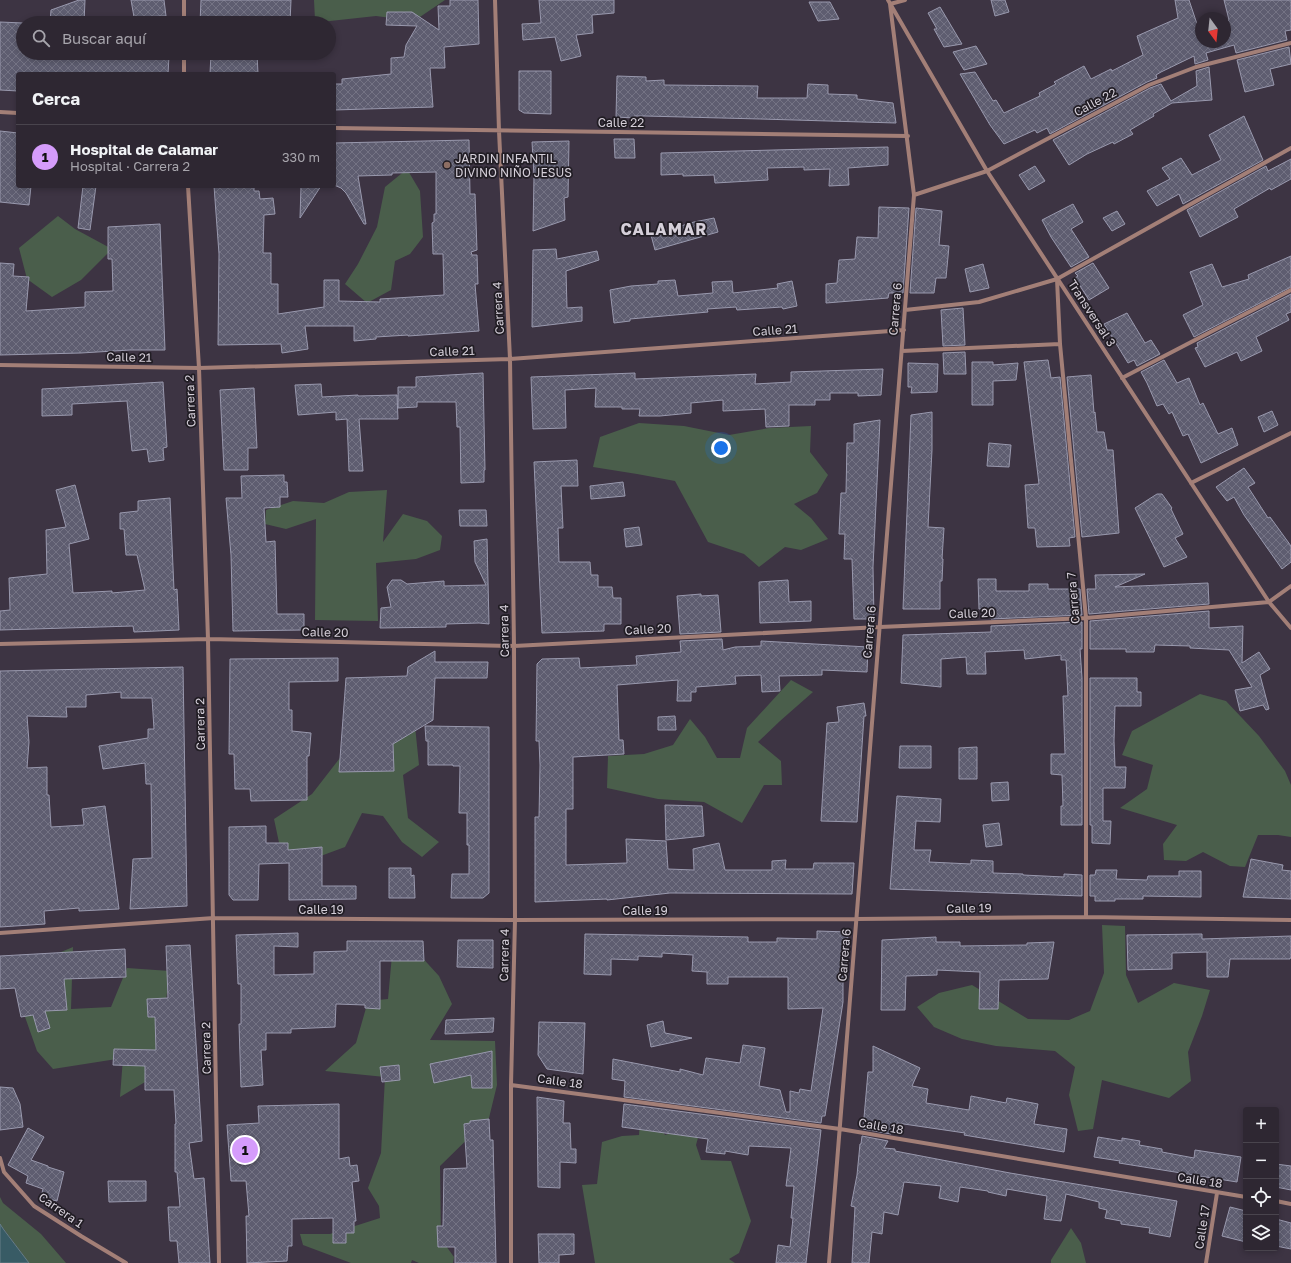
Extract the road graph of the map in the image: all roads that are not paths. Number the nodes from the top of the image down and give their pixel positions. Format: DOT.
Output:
graph roads {
  1 [pos="184,0"];
  2 [pos="495,0"];
  3 [pos="905,0"];
  4 [pos="889,2"];
  5 [pos="184,16"];
  6 [pos="1291,43"];
  7 [pos="184,60"];
  8 [pos="184,72"];
  9 [pos="0,112"];
  10 [pos="16,113"];
  11 [pos="336,128"];
  12 [pos="499,131"];
  13 [pos="908,136"];
  14 [pos="1291,148"];
  15 [pos="987,171"];
  16 [pos="188,188"];
  17 [pos="914,195"];
  18 [pos="1057,279"];
  19 [pos="1291,290"];
  20 [pos="906,310"];
  21 [pos="904,330"];
  22 [pos="1060,344"];
  23 [pos="902,351"];
  24 [pos="510,360"];
  25 [pos="0,365"];
  26 [pos="199,368"];
  27 [pos="1122,378"];
  28 [pos="1291,433"];
  29 [pos="1191,483"];
  30 [pos="1291,586"];
  31 [pos="1269,602"];
  32 [pos="1086,618"];
  33 [pos="880,627"];
  34 [pos="1291,628"];
  35 [pos="208,639"];
  36 [pos="0,644"];
  37 [pos="514,646"];
  38 [pos="1086,916"];
  39 [pos="214,918"];
  40 [pos="856,919"];
  41 [pos="515,920"];
  42 [pos="1291,920"];
  43 [pos="0,933"];
  44 [pos="511,1085"];
  45 [pos="840,1129"];
  46 [pos="0,1158"];
  47 [pos="1217,1193"];
  48 [pos="1243,1197"];
  49 [pos="1279,1202"];
  50 [pos="1291,1204"];
  51 [pos="126,1263"];
  52 [pos="219,1263"];
  53 [pos="511,1263"];
  54 [pos="829,1263"];
  55 [pos="1206,1263"];
  1 -- 5 [label="street"];
  2 -- 12 [label="street, Carrera 4"];
  3 -- 4 [label="street"];
  4 -- 13 [label="street, Carrera 6"];
  4 -- 15 [label="street, Transversal 3"];
  6 -- 15 [label="street, Calle 22"];
  7 -- 8 [label="street"];
  9 -- 10 [label="street"];
  11 -- 12 [label="street, Calle 22"];
  12 -- 13 [label="street, Calle 22"];
  12 -- 24 [label="street, Carrera 4"];
  13 -- 17 [label="street, Carrera 6"];
  14 -- 18 [label="street"];
  15 -- 17 [label="street, Calle 22"];
  15 -- 18 [label="street, Transversal 3"];
  16 -- 26 [label="street, Carrera 2"];
  17 -- 20 [label="street, Carrera 6"];
  18 -- 20 [label="street"];
  18 -- 22 [label="street, Carrera 7"];
  18 -- 27 [label="street, Transversal 3"];
  19 -- 27 [label="street"];
  20 -- 21 [label="street, Carrera 6"];
  21 -- 23 [label="street, Carrera 6"];
  21 -- 24 [label="street, Calle 21"];
  22 -- 23 [label="street"];
  22 -- 32 [label="street, Carrera 7"];
  23 -- 33 [label="street, Carrera 6"];
  24 -- 26 [label="street, Calle 21"];
  24 -- 37 [label="street, Carrera 4"];
  25 -- 26 [label="street, Calle 21"];
  26 -- 35 [label="street, Carrera 2"];
  27 -- 29 [label="street, Transversal 3"];
  28 -- 29 [label="street"];
  29 -- 31 [label="street, Transversal 3"];
  30 -- 31 [label="street"];
  31 -- 32 [label="street, Calle 20"];
  31 -- 34 [label="street, Transversal 3"];
  32 -- 33 [label="street, Calle 20"];
  32 -- 38 [label="street, Carrera 7"];
  33 -- 37 [label="street, Calle 20"];
  33 -- 40 [label="street, Carrera 6"];
  35 -- 36 [label="street, Calle 20"];
  35 -- 37 [label="street, Calle 20"];
  35 -- 39 [label="street, Carrera 2"];
  37 -- 41 [label="street, Carrera 4"];
  38 -- 40 [label="street, Calle 19"];
  38 -- 42 [label="street, Calle 19"];
  39 -- 41 [label="street, Calle 19"];
  39 -- 43 [label="street, Calle 19"];
  39 -- 52 [label="street, Carrera 2"];
  40 -- 41 [label="street, Calle 19"];
  40 -- 45 [label="street, Carrera 6"];
  41 -- 44 [label="street, Carrera 4"];
  44 -- 45 [label="street, Calle 18"];
  44 -- 53 [label="street, Carrera 4"];
  45 -- 47 [label="street, Calle 18"];
  45 -- 54 [label="street, Carrera 6"];
  46 -- 51 [label="street, Carrera 1"];
  47 -- 48 [label="street, Calle 18"];
  47 -- 55 [label="street, Calle 17"];
  49 -- 50 [label="street"];
}
